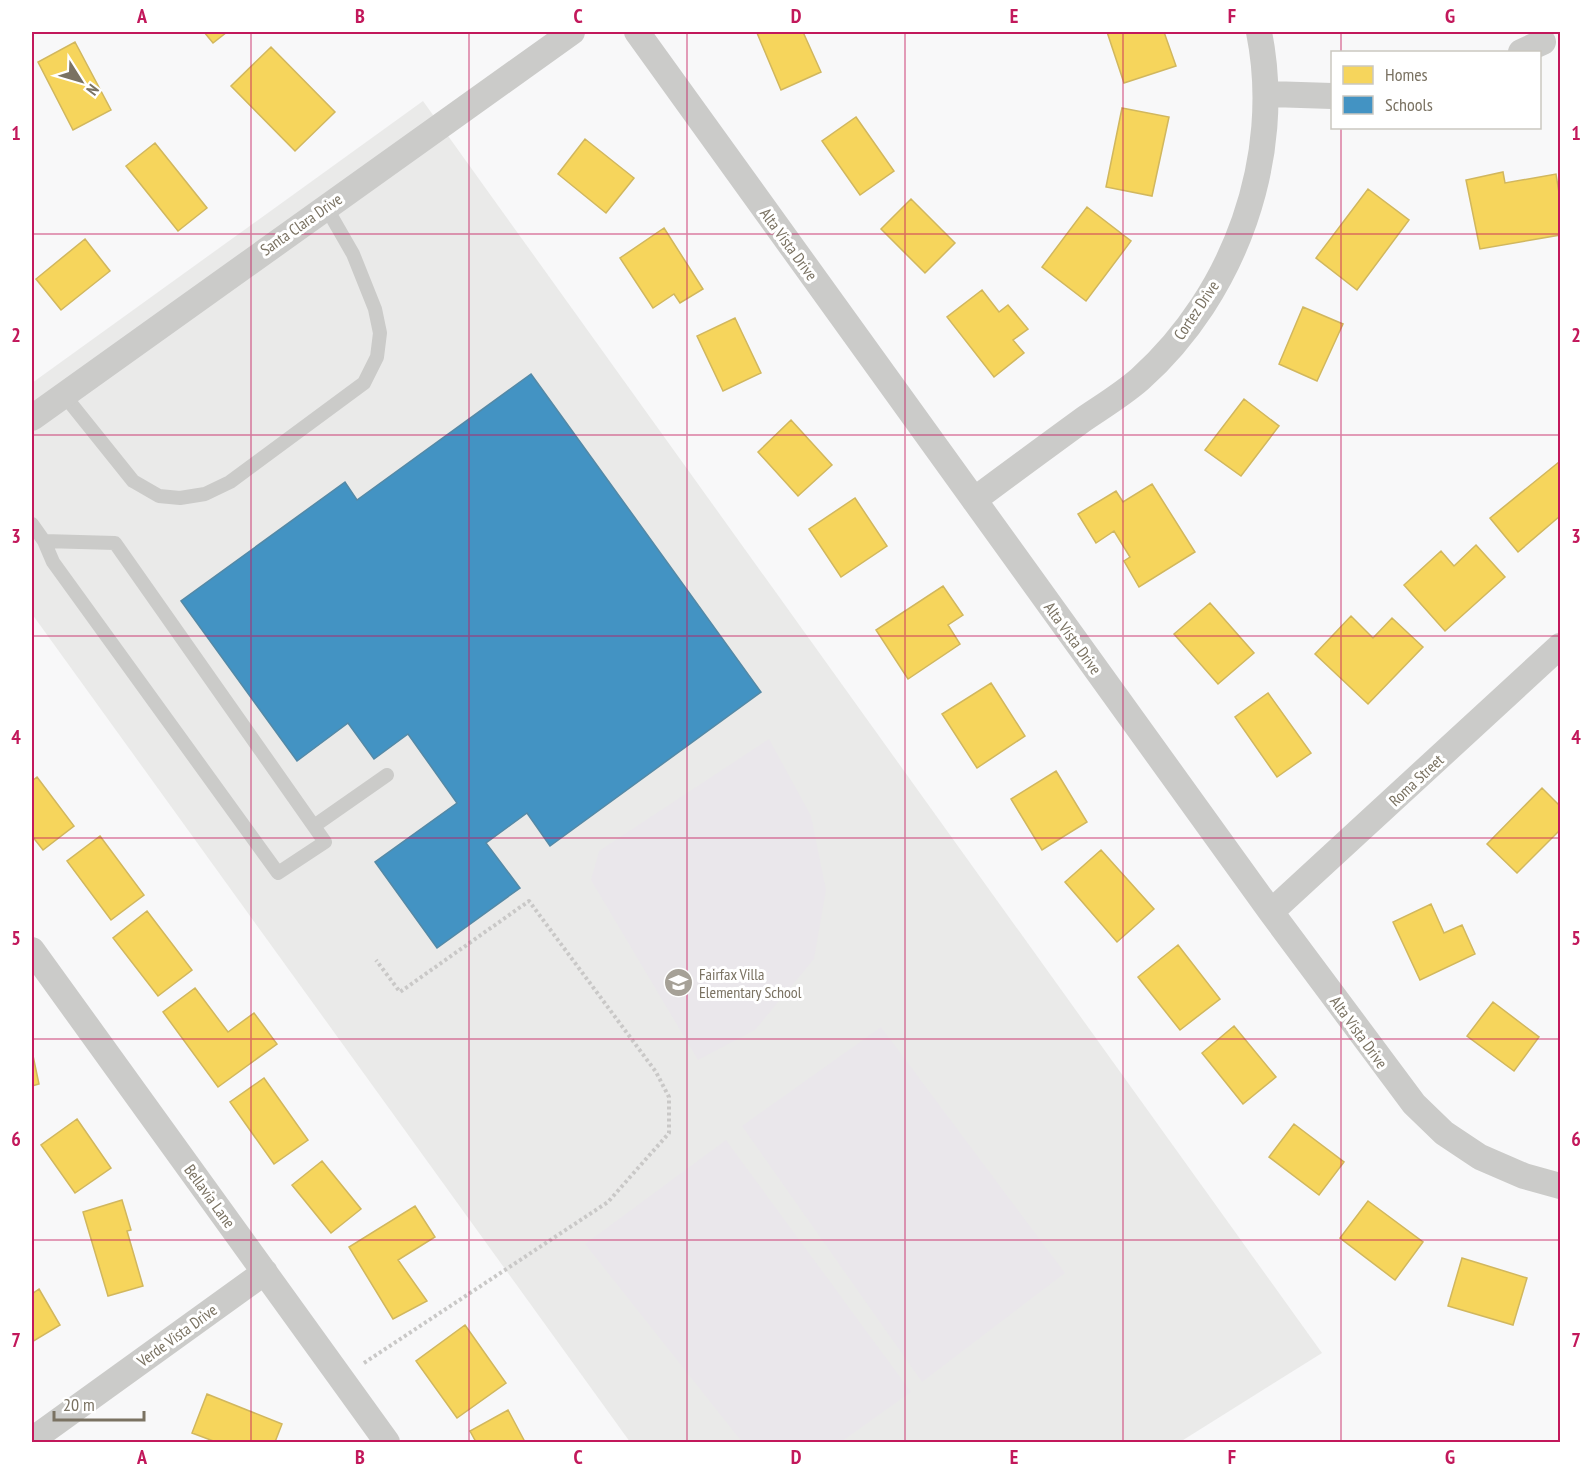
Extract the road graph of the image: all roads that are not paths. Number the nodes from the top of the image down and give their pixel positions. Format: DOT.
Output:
graph roads {
  1 [pos="572,32"];
  2 [pos="637,32"];
  3 [pos="1259,32"];
  4 [pos="1267,94"];
  5 [pos="1331,96"];
  6 [pos="326,207"];
  7 [pos="64,395"];
  8 [pos="32,418"];
  9 [pos="974,500"];
  10 [pos="32,524"];
  11 [pos="44,542"];
  12 [pos="1560,646"];
  13 [pos="387,775"];
  14 [pos="314,826"];
  15 [pos="1271,912"];
  16 [pos="32,950"];
  17 [pos="1560,1185"];
  18 [pos="265,1272"];
  19 [pos="32,1440"];
  20 [pos="387,1443"];
  1 -- 6 [label="street, Santa Clara Drive"];
  2 -- 9 [label="street, Alta Vista Drive"];
  3 -- 4 [label="street, Cortez Drive"];
  4 -- 5 [label="street"];
  4 -- 9 [label="street, Cortez Drive"];
  6 -- 7 [label="street, Santa Clara Drive"];
  6 -- 7 [label="lane"];
  7 -- 8 [label="street, Santa Clara Drive"];
  9 -- 15 [label="street, Alta Vista Drive"];
  10 -- 11 [label="lane"];
  11 -- 14 [label="lane"];
  11 -- 14 [label="lane"];
  12 -- 15 [label="street, Roma Street"];
  13 -- 14 [label="lane"];
  15 -- 17 [label="street, Alta Vista Drive"];
  16 -- 18 [label="street, Bellavia Lane"];
  18 -- 19 [label="street, Verde Vista Drive"];
  18 -- 20 [label="street, Bellavia Lane"];
}
